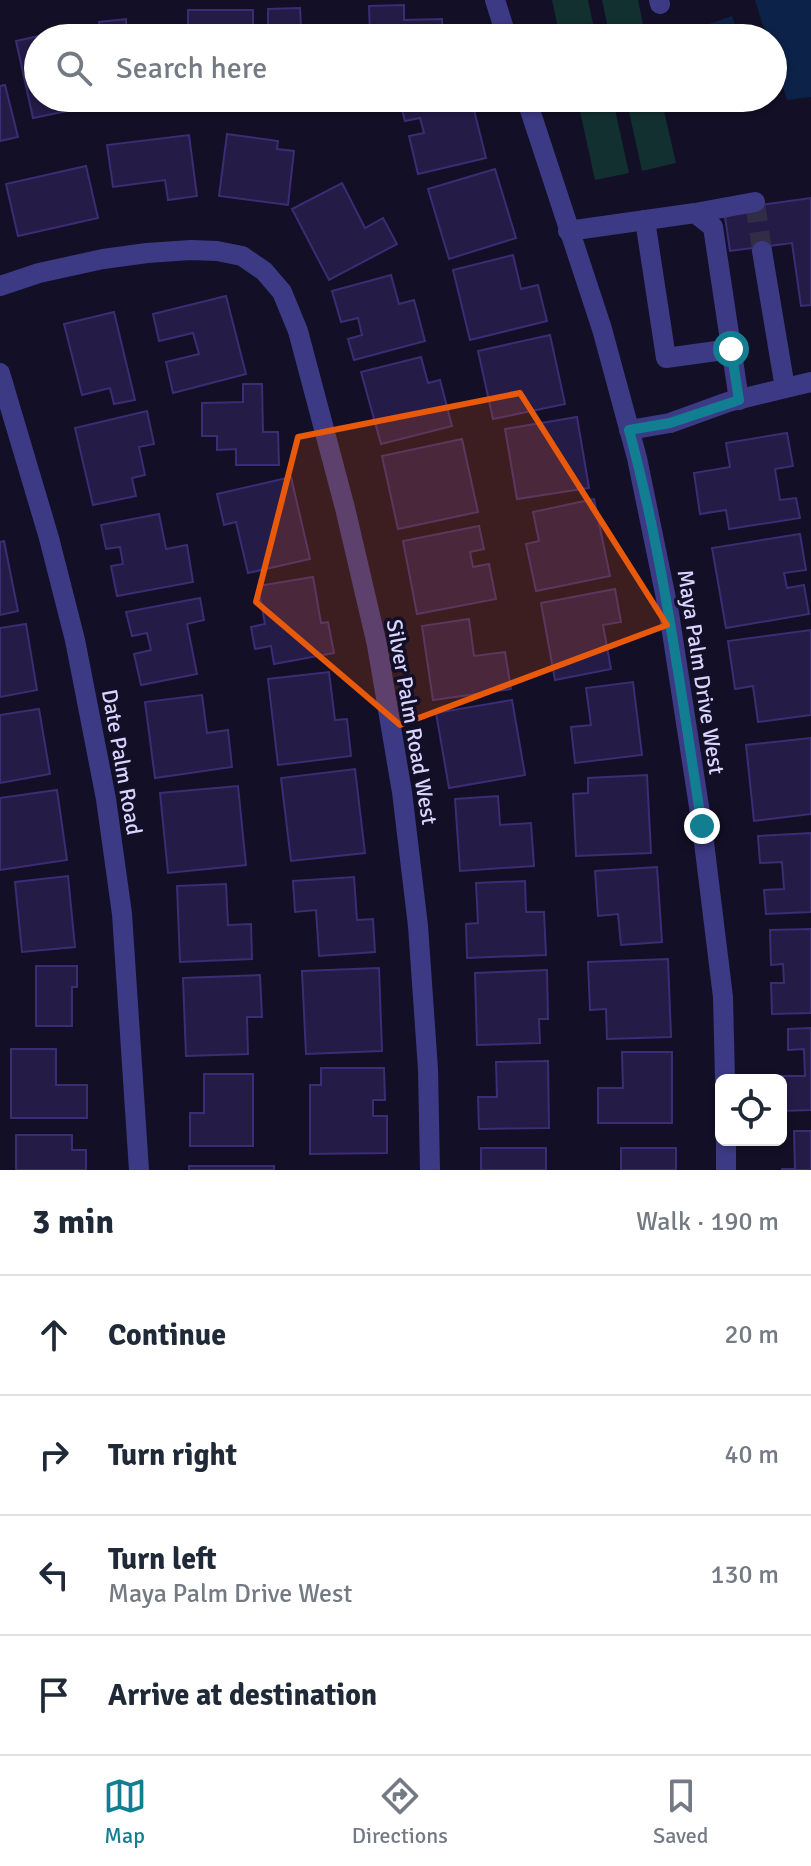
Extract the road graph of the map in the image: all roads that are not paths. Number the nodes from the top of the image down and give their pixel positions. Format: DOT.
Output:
graph roads {
  1 [pos="495,0"];
  2 [pos="503,24"];
  3 [pos="530,112"];
  4 [pos="755,202"];
  5 [pos="695,213"];
  6 [pos="645,220"];
  7 [pos="568,231"];
  8 [pos="762,251"];
  9 [pos="0,286"];
  10 [pos="731,349"];
  11 [pos="0,373"];
  12 [pos="811,382"];
  13 [pos="785,388"];
  14 [pos="739,400"];
  15 [pos="629,430"];
  16 [pos="725,1074"];
  17 [pos="726,1146"];
  18 [pos="139,1170"];
  19 [pos="430,1170"];
  20 [pos="726,1170"];
  1 -- 2 [label="street"];
  3 -- 7 [label="street, Maya Palm Drive West"];
  4 -- 5 [label="street"];
  5 -- 6 [label="street"];
  5 -- 10 [label="street"];
  6 -- 7 [label="street"];
  6 -- 10 [label="street"];
  7 -- 15 [label="street, Maya Palm Drive West"];
  8 -- 13 [label="street"];
  9 -- 19 [label="street, Silver Palm Road West"];
  10 -- 14 [label="street"];
  11 -- 18 [label="street, Date Palm Road"];
  12 -- 13 [label="street"];
  13 -- 14 [label="street"];
  14 -- 15 [label="street"];
  15 -- 16 [label="street, Maya Palm Drive West"];
  17 -- 20 [label="street"];
}
